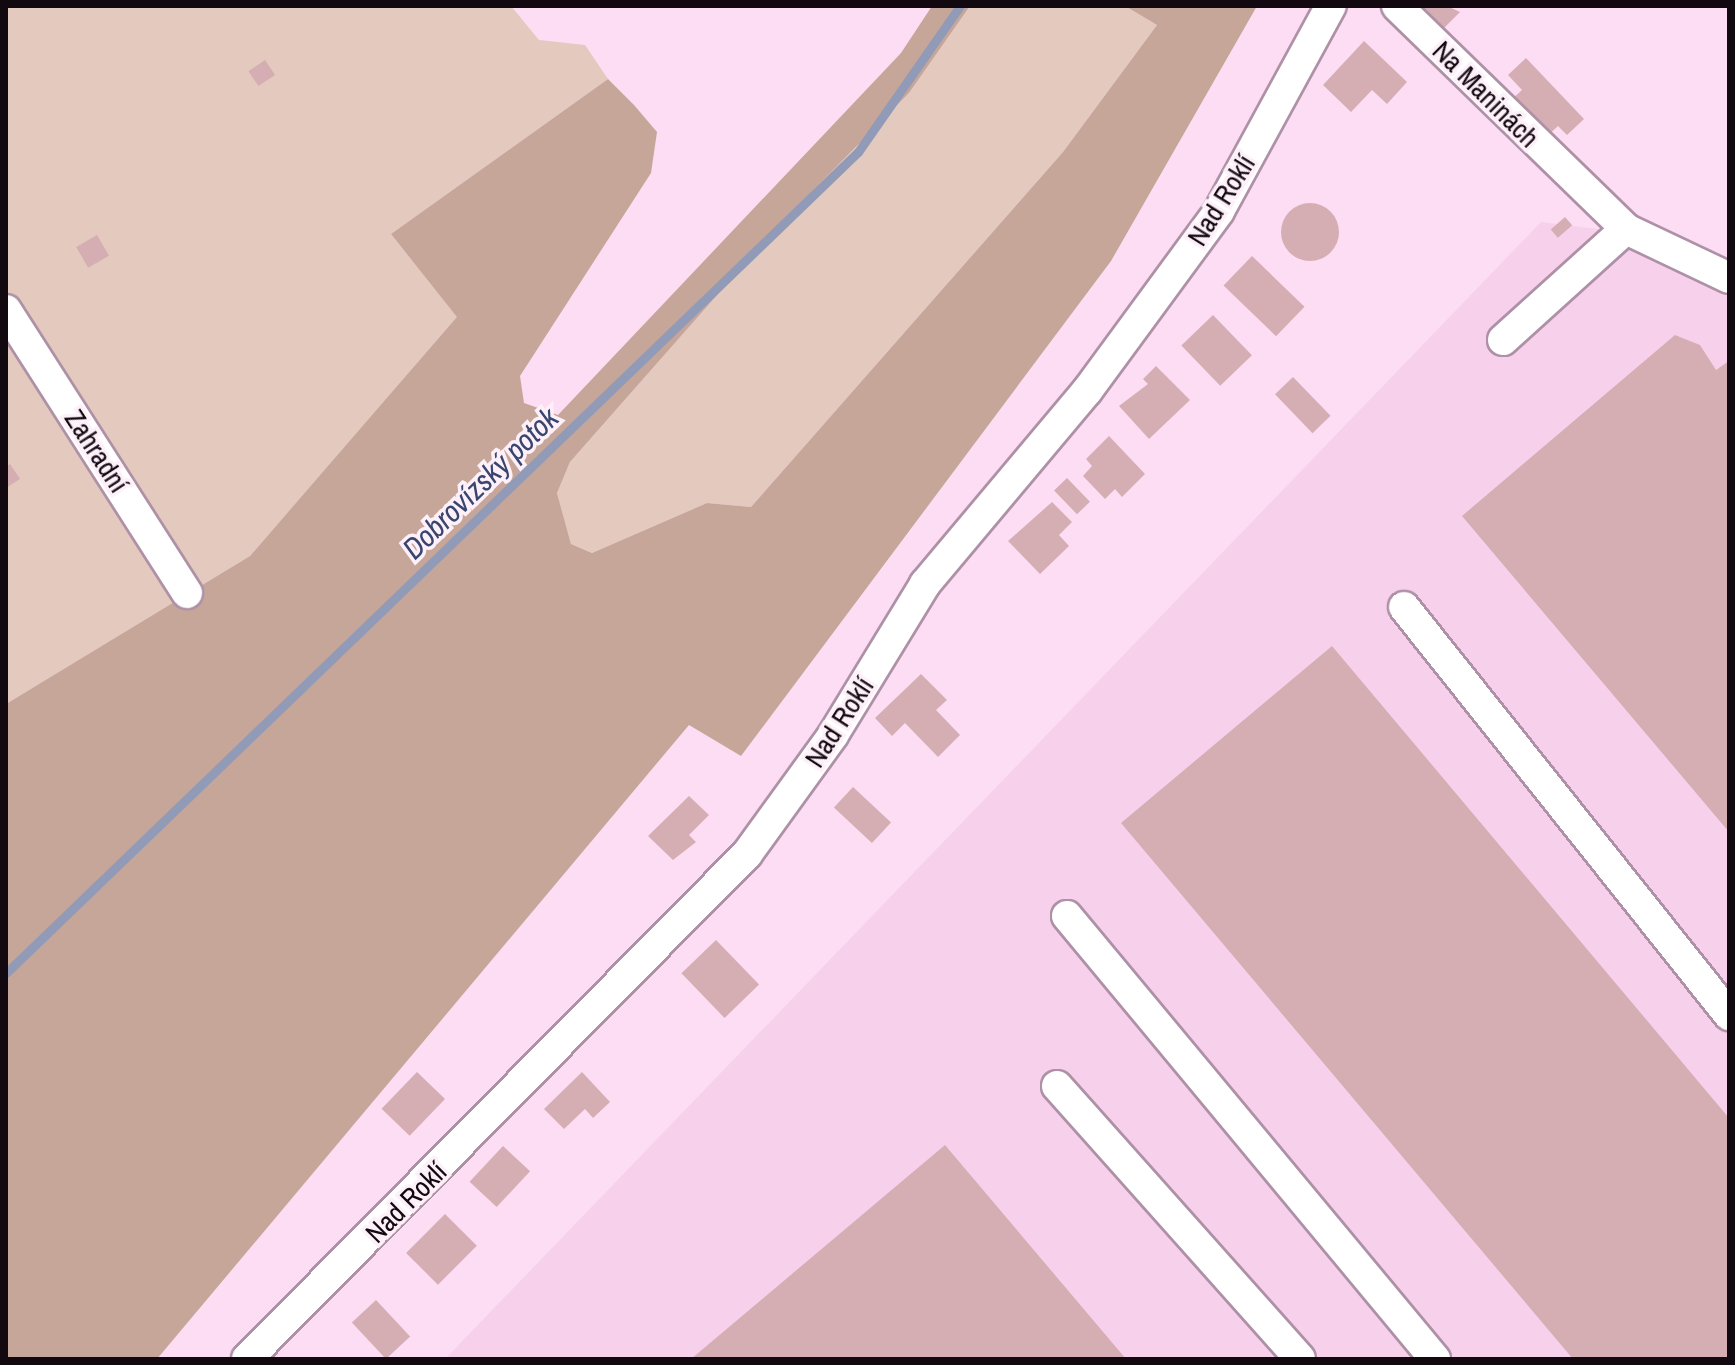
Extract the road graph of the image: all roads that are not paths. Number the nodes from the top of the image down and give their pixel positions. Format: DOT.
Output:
graph roads {
  1 [pos="1331,6"];
  2 [pos="1397,6"];
  3 [pos="1626,229"];
  4 [pos="1729,278"];
  5 [pos="6,310"];
  6 [pos="1503,340"];
  7 [pos="187,593"];
  8 [pos="1404,607"];
  9 [pos="1067,916"];
  10 [pos="1729,1015"];
  11 [pos="1057,1086"];
  12 [pos="247,1359"];
  13 [pos="1300,1359"];
  14 [pos="1435,1359"];
  1 -- 12 [label="street, Nad Roklí"];
  2 -- 3 [label="street, Na Maninách"];
  3 -- 4 [label="street, Na Maninách"];
  3 -- 6 [label="street"];
  5 -- 7 [label="street, Zahradní"];
  8 -- 10 [label="street"];
  9 -- 14 [label="street"];
  11 -- 13 [label="street"];
}
